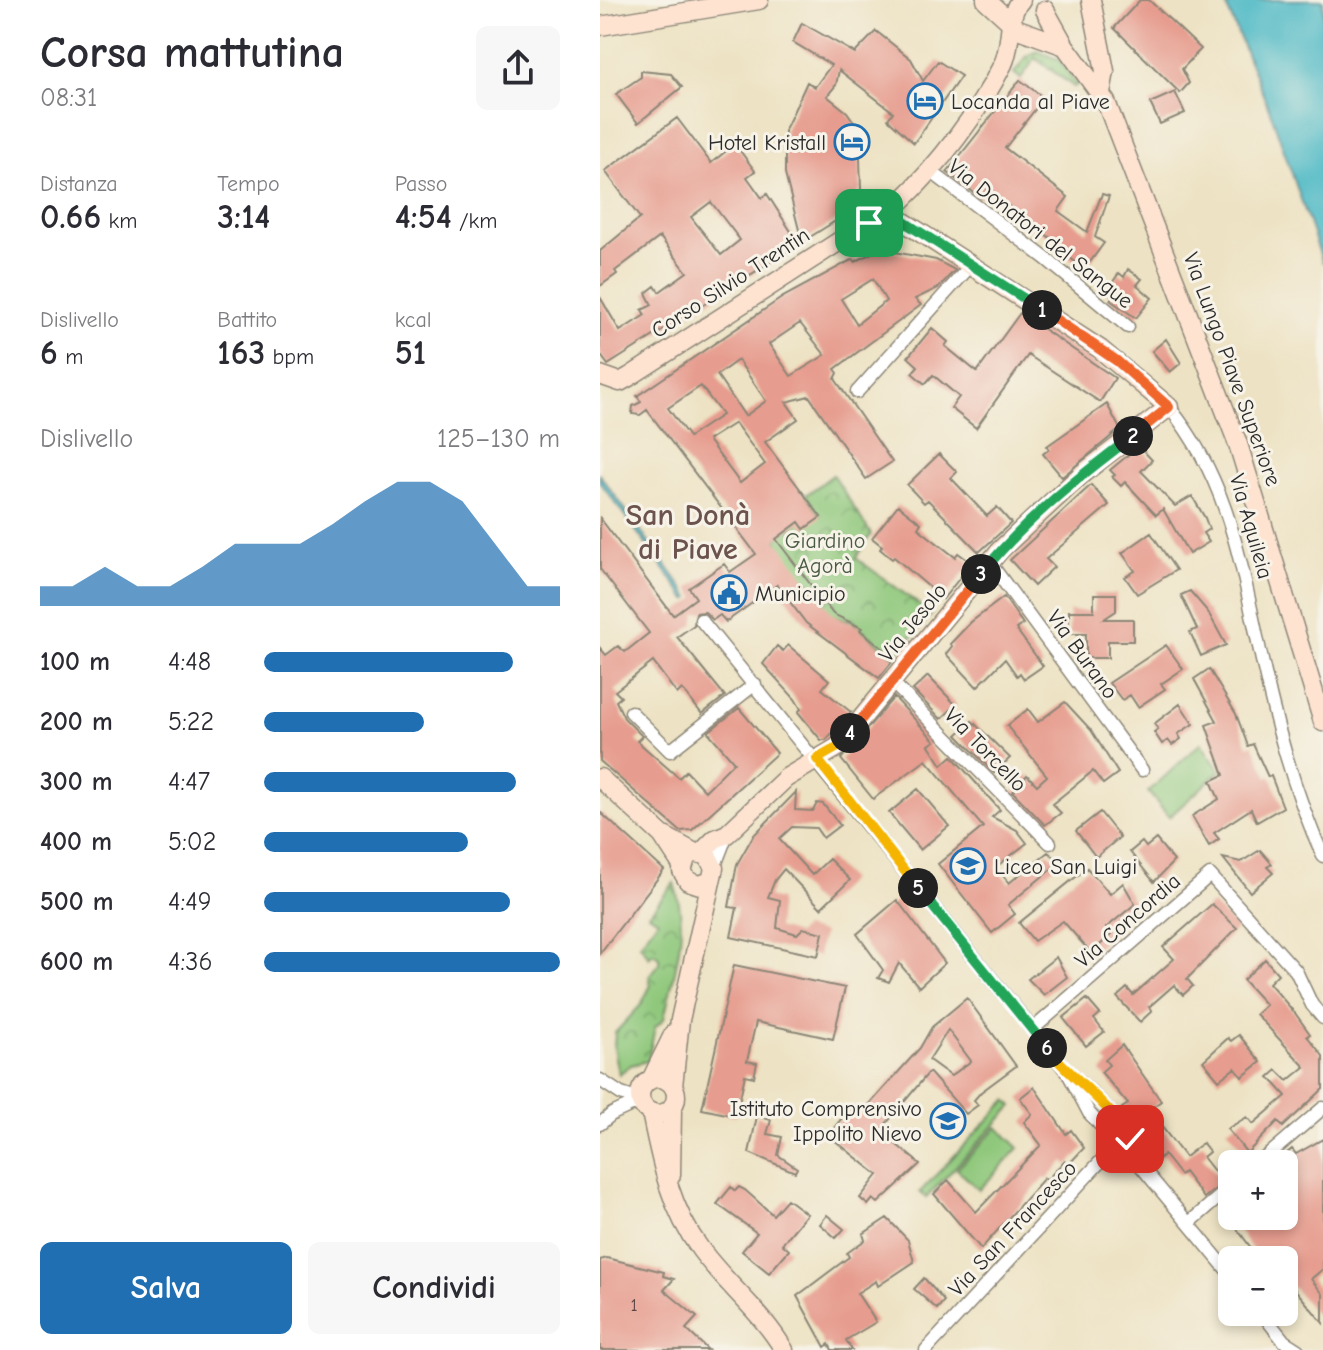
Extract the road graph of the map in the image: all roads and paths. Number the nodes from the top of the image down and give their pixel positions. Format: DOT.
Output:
graph roads {
  1 [pos="759,0"];
  2 [pos="986,0"];
  3 [pos="1021,0"];
  4 [pos="1091,0"];
  5 [pos="1044,5"];
  6 [pos="600,12"];
  7 [pos="646,19"];
  8 [pos="1012,22"];
  9 [pos="600,26"];
  10 [pos="1033,34"];
  11 [pos="1065,46"];
  12 [pos="1004,62"];
  13 [pos="1097,74"];
  14 [pos="929,170"];
  15 [pos="887,211"];
  16 [pos="972,264"];
  17 [pos="1128,327"];
  18 [pos="604,381"];
  19 [pos="857,392"];
  20 [pos="1163,400"];
  21 [pos="990,563"];
  22 [pos="701,620"];
  23 [pos="893,683"];
  24 [pos="755,684"];
  25 [pos="631,712"];
  26 [pos="1323,722"];
  27 [pos="817,759"];
  28 [pos="1142,770"];
  29 [pos="600,778"];
  30 [pos="727,834"];
  31 [pos="1050,843"];
  32 [pos="1323,856"];
  33 [pos="692,864"];
  34 [pos="712,874"];
  35 [pos="697,938"];
  36 [pos="1323,1018"];
  37 [pos="680,1020"];
  38 [pos="1033,1029"];
  39 [pos="1068,1073"];
  40 [pos="652,1078"];
  41 [pos="600,1080"];
  42 [pos="673,1086"];
  43 [pos="644,1105"];
  44 [pos="672,1108"];
  45 [pos="1323,1108"];
  46 [pos="600,1124"];
  47 [pos="1120,1147"];
  48 [pos="1274,1150"];
  49 [pos="671,1190"];
  50 [pos="1218,1198"];
  51 [pos="1189,1223"];
  52 [pos="1218,1259"];
  53 [pos="1272,1326"];
  54 [pos="1286,1345"];
  55 [pos="784,1350"];
  56 [pos="926,1350"];
  57 [pos="1298,1350"];
  1 -- 7 [label="street"];
  2 -- 8 [label="street"];
  3 -- 8 [label="street, Corso Silvio Trentin"];
  4 -- 13 [label="street"];
  5 -- 10 [label="street, Corso Silvio Trentin"];
  5 -- 11 [label="street, Via Lungo Piave Superiore"];
  6 -- 7 [label="street"];
  7 -- 9 [label="street"];
  8 -- 10 [label="street"];
  8 -- 12 [label="street, Corso Silvio Trentin"];
  10 -- 11 [label="street"];
  10 -- 12 [label="street, Corso Silvio Trentin"];
  11 -- 13 [label="street, Via Lungo Piave Superiore"];
  12 -- 14 [label="street, Corso Silvio Trentin"];
  13 -- 26 [label="street, Via Lungo Piave Superiore"];
  14 -- 15 [label="street, Corso Silvio Trentin"];
  14 -- 17 [label="street, Via Donatori del Sangue"];
  15 -- 16 [label="street, Via Aquileia"];
  15 -- 18 [label="street, Corso Silvio Trentin"];
  16 -- 19 [label="street"];
  16 -- 20 [label="street, Via Aquileia"];
  20 -- 21 [label="street, Via Jesolo"];
  20 -- 32 [label="street, Via Aquileia"];
  21 -- 23 [label="street, Via Jesolo"];
  21 -- 28 [label="street, Via Burano"];
  22 -- 24 [label="street"];
  23 -- 27 [label="street, Via Jesolo"];
  23 -- 31 [label="street, Via Torcello"];
  24 -- 25 [label="street"];
  24 -- 27 [label="street"];
  27 -- 30 [label="street, Via Jesolo"];
  27 -- 38 [label="street"];
  29 -- 33 [label="street"];
  30 -- 33 [label="street, Via Jesolo"];
  30 -- 34 [label="street, Via Jesolo"];
  33 -- 34 [label="street"];
  33 -- 34 [label="street"];
  33 -- 35 [label="street"];
  34 -- 35 [label="street"];
  35 -- 37 [label="street"];
  36 -- 38 [label="street, Via Concordia"];
  37 -- 40 [label="street"];
  37 -- 42 [label="street"];
  38 -- 39 [label="street"];
  39 -- 47 [label="street"];
  39 -- 47 [label="street"];
  40 -- 42 [label="street"];
  40 -- 43 [label="street"];
  41 -- 43 [label="street"];
  42 -- 44 [label="street"];
  43 -- 44 [label="street"];
  43 -- 46 [label="street"];
  43 -- 49 [label="street"];
  44 -- 49 [label="street"];
  45 -- 48 [label="street"];
  47 -- 51 [label="street"];
  47 -- 56 [label="street, Via San Francesco"];
  49 -- 55 [label="street"];
  50 -- 51 [label="street"];
  51 -- 52 [label="street"];
  53 -- 54 [label="street"];
  54 -- 57 [label="street"];
}
